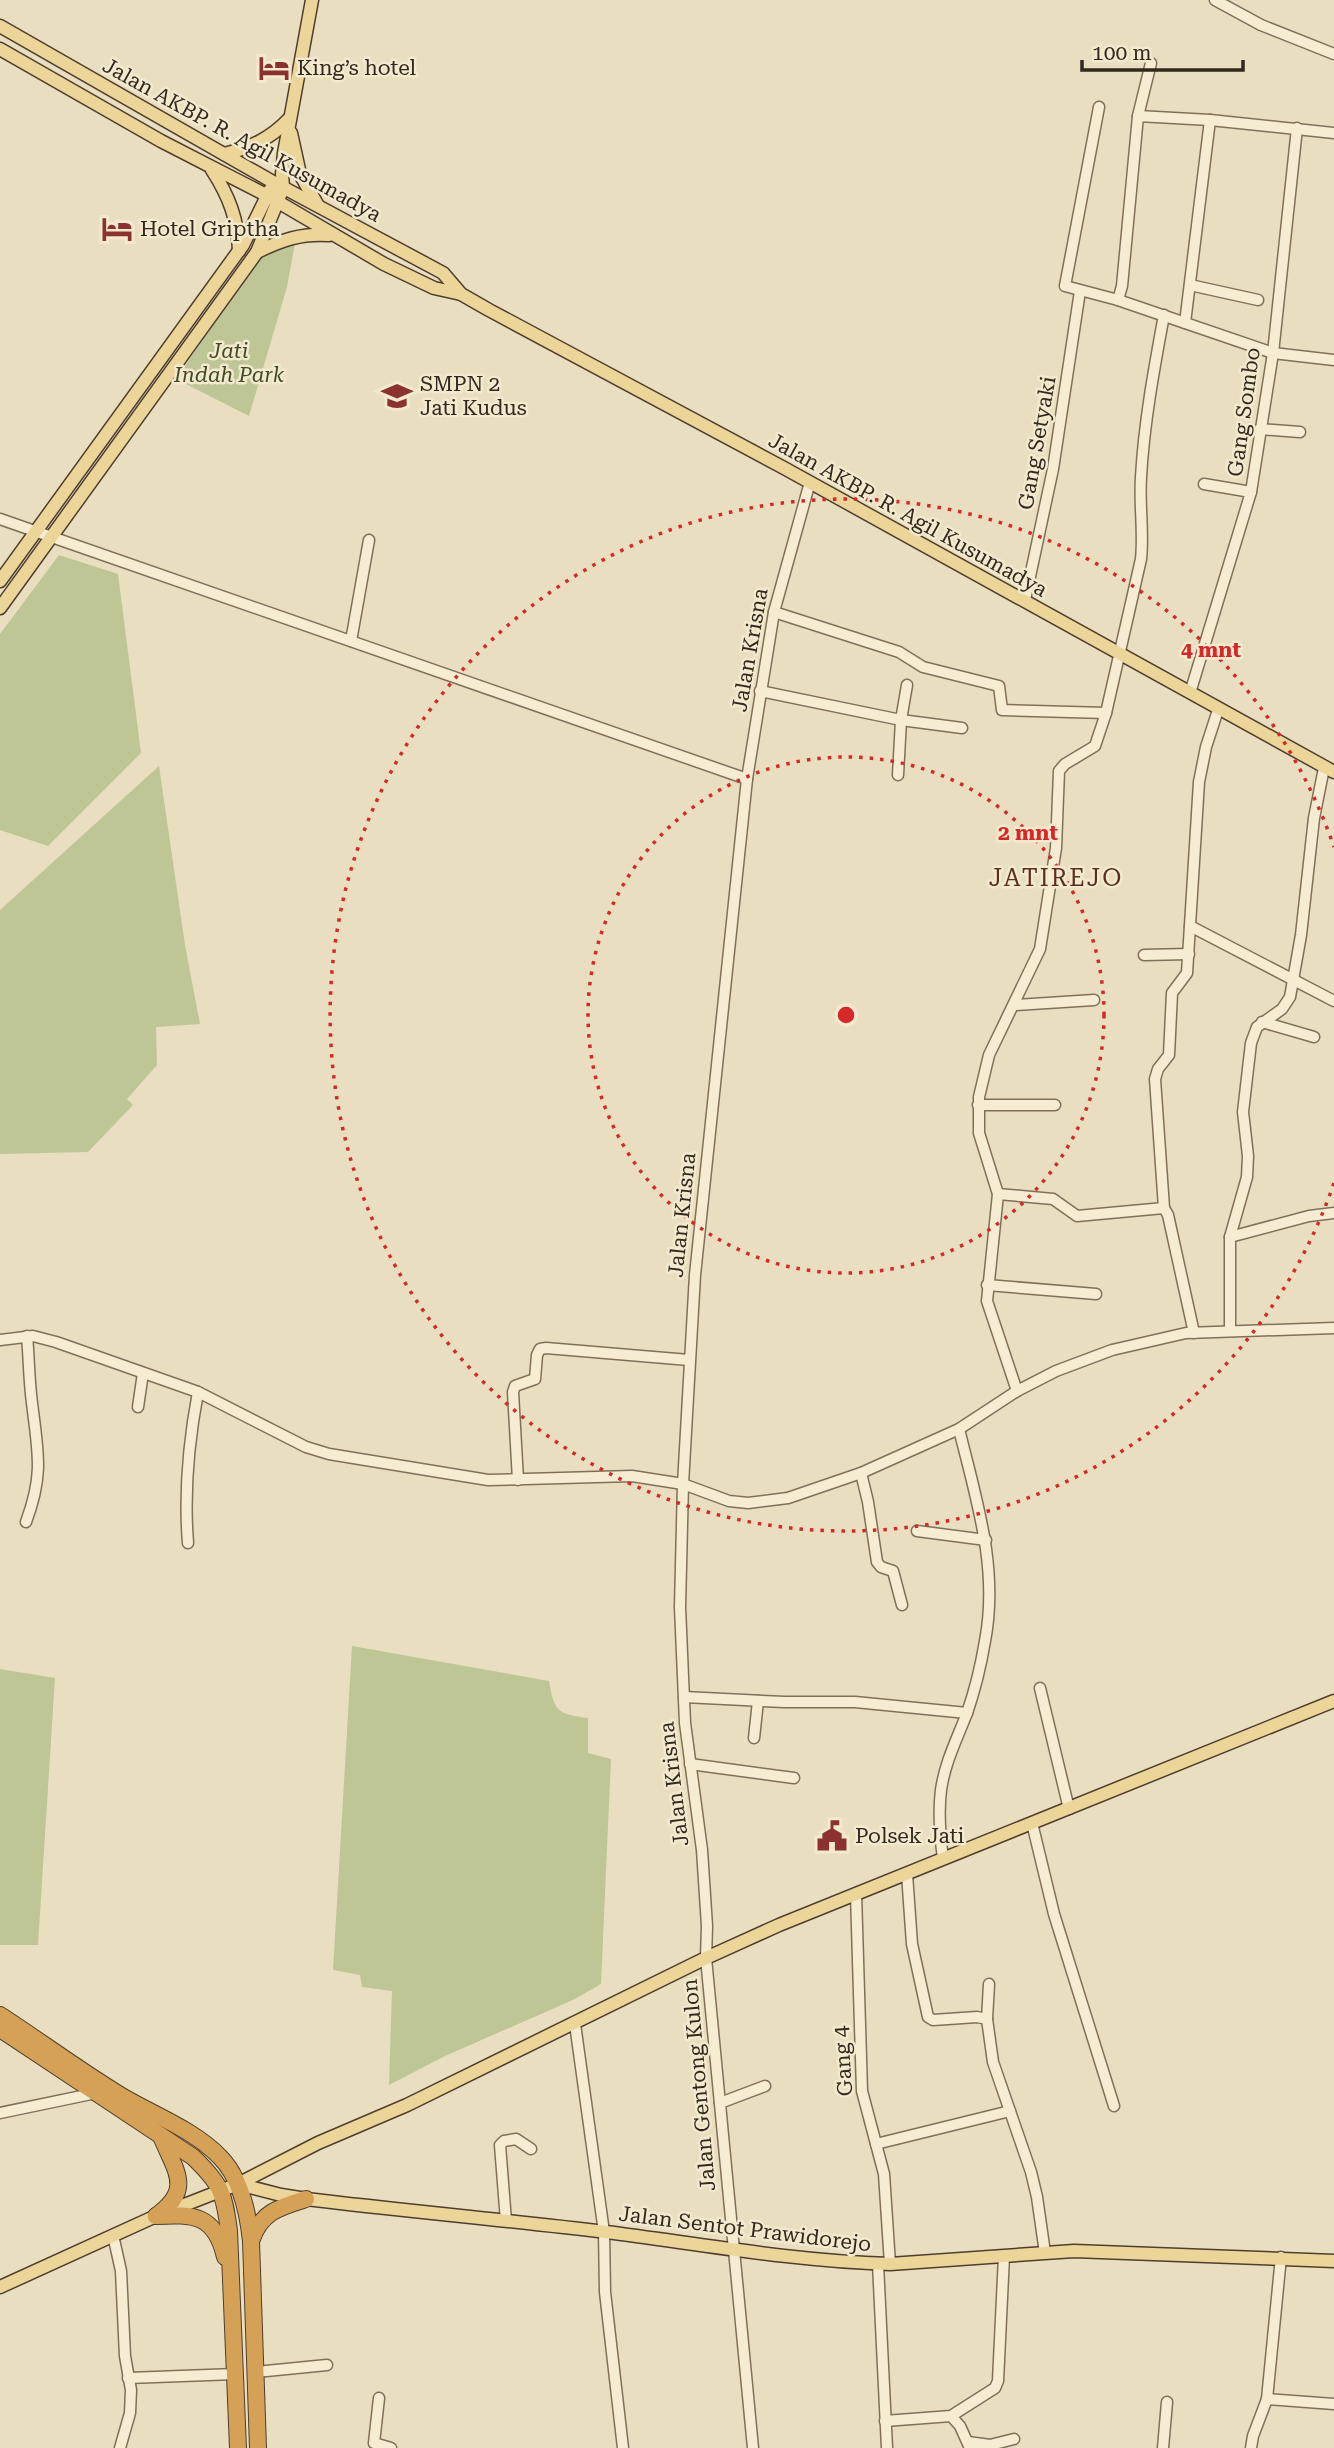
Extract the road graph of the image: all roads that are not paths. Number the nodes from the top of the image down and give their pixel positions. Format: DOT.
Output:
graph roads {
  1 [pos="312,0"];
  2 [pos="1215,0"];
  3 [pos="0,26"];
  4 [pos="0,50"];
  5 [pos="1334,54"];
  6 [pos="1151,63"];
  7 [pos="1099,107"];
  8 [pos="1138,116"];
  9 [pos="289,119"];
  10 [pos="1210,120"];
  11 [pos="1297,128"];
  12 [pos="1334,133"];
  13 [pos="224,154"];
  14 [pos="211,167"];
  15 [pos="279,181"];
  16 [pos="273,199"];
  17 [pos="318,205"];
  18 [pos="333,235"];
  19 [pos="239,251"];
  20 [pos="257,252"];
  21 [pos="1190,285"];
  22 [pos="1080,290"];
  23 [pos="461,294"];
  24 [pos="1118,300"];
  25 [pos="1258,300"];
  26 [pos="1164,315"];
  27 [pos="1185,323"];
  28 [pos="1273,353"];
  29 [pos="1334,360"];
  30 [pos="1261,429"];
  31 [pos="1300,432"];
  32 [pos="810,482"];
  33 [pos="1204,484"];
  34 [pos="1251,492"];
  35 [pos="0,519"];
  36 [pos="37,531"];
  37 [pos="53,536"];
  38 [pos="369,540"];
  39 [pos="0,581"];
  40 [pos="1025,600"];
  41 [pos="0,608"];
  42 [pos="774,612"];
  43 [pos="351,640"];
  44 [pos="1120,654"];
  45 [pos="908,685"];
  46 [pos="760,691"];
  47 [pos="1190,693"];
  48 [pos="1218,710"];
  49 [pos="1106,713"];
  50 [pos="901,720"];
  51 [pos="962,728"];
  52 [pos="1329,770"];
  53 [pos="898,775"];
  54 [pos="747,779"];
  55 [pos="1190,926"];
  56 [pos="1189,954"];
  57 [pos="1144,955"];
  58 [pos="1293,981"];
  59 [pos="1094,1000"];
  60 [pos="1334,1001"];
  61 [pos="1015,1005"];
  62 [pos="1262,1022"];
  63 [pos="1314,1037"];
  64 [pos="978,1105"];
  65 [pos="1055,1105"];
  66 [pos="998,1194"];
  67 [pos="1164,1208"];
  68 [pos="1334,1213"];
  69 [pos="1230,1237"];
  70 [pos="987,1285"];
  71 [pos="1097,1294"];
  72 [pos="1334,1328"];
  73 [pos="1230,1330"];
  74 [pos="1194,1333"];
  75 [pos="27,1336"];
  76 [pos="0,1340"];
  77 [pos="689,1360"];
  78 [pos="143,1373"];
  79 [pos="1017,1391"];
  80 [pos="198,1392"];
  81 [pos="138,1407"];
  82 [pos="959,1429"];
  83 [pos="861,1473"];
  84 [pos="518,1480"];
  85 [pos="683,1484"];
  86 [pos="26,1522"];
  87 [pos="918,1531"];
  88 [pos="986,1540"];
  89 [pos="188,1543"];
  90 [pos="902,1605"];
  91 [pos="1040,1688"];
  92 [pos="684,1697"];
  93 [pos="758,1701"];
  94 [pos="1334,1701"];
  95 [pos="967,1713"];
  96 [pos="754,1738"];
  97 [pos="690,1764"];
  98 [pos="794,1778"];
  99 [pos="1069,1809"];
  100 [pos="1032,1824"];
  101 [pos="943,1859"];
  102 [pos="907,1874"];
  103 [pos="856,1894"];
  104 [pos="706,1958"];
  105 [pos="989,1984"];
  106 [pos="0,2015"];
  107 [pos="987,2019"];
  108 [pos="575,2024"];
  109 [pos="0,2029"];
  110 [pos="765,2086"];
  111 [pos="96,2093"];
  112 [pos="720,2103"];
  113 [pos="1114,2106"];
  114 [pos="1010,2111"];
  115 [pos="0,2113"];
  116 [pos="161,2136"];
  117 [pos="876,2144"];
  118 [pos="531,2149"];
  119 [pos="237,2184"];
  120 [pos="221,2190"];
  121 [pos="306,2199"];
  122 [pos="156,2216"];
  123 [pos="506,2221"];
  124 [pos="604,2232"];
  125 [pos="113,2235"];
  126 [pos="251,2241"];
  127 [pos="733,2249"];
  128 [pos="1045,2253"];
  129 [pos="1004,2256"];
  130 [pos="1281,2258"];
  131 [pos="1334,2261"];
  132 [pos="884,2264"];
  133 [pos="231,2285"];
  134 [pos="0,2287"];
  135 [pos="327,2365"];
  136 [pos="256,2372"];
  137 [pos="235,2374"];
  138 [pos="128,2378"];
  139 [pos="379,2398"];
  140 [pos="1267,2399"];
  141 [pos="1167,2402"];
  142 [pos="1334,2404"];
  143 [pos="951,2416"];
  144 [pos="885,2421"];
  145 [pos="1014,2439"];
  146 [pos="969,2445"];
  147 [pos="120,2448"];
  148 [pos="238,2448"];
  149 [pos="258,2448"];
  150 [pos="391,2448"];
  151 [pos="623,2448"];
  152 [pos="753,2448"];
  153 [pos="887,2448"];
  154 [pos="1163,2448"];
  155 [pos="1251,2448"];
  1 -- 9 [label="main road"];
  2 -- 5 [label="street"];
  3 -- 13 [label="main road, Jalan AKBP. R. Agil Kusumadya"];
  4 -- 14 [label="main road, Jalan AKBP. R. Agil Kusumadya"];
  6 -- 8 [label="street"];
  7 -- 22 [label="street"];
  8 -- 10 [label="street"];
  8 -- 24 [label="street"];
  9 -- 13 [label="main road"];
  9 -- 15 [label="main road"];
  9 -- 17 [label="main road"];
  10 -- 11 [label="street"];
  10 -- 21 [label="street"];
  11 -- 12 [label="street"];
  11 -- 28 [label="street, Gang Sombo"];
  13 -- 15 [label="main road, Jalan AKBP. R. Agil Kusumadya"];
  14 -- 16 [label="main road, Jalan AKBP. R. Agil Kusumadya"];
  14 -- 19 [label="main road"];
  15 -- 16 [label="main road"];
  15 -- 17 [label="main road, Jalan AKBP. R. Agil Kusumadya"];
  16 -- 18 [label="main road, Jalan AKBP. R. Agil Kusumadya"];
  16 -- 19 [label="main road"];
  16 -- 20 [label="main road"];
  17 -- 23 [label="main road, Jalan AKBP. R. Agil Kusumadya"];
  18 -- 20 [label="main road"];
  18 -- 23 [label="main road, Jalan AKBP. R. Agil Kusumadya"];
  19 -- 36 [label="main road"];
  20 -- 37 [label="main road"];
  21 -- 25 [label="street"];
  21 -- 27 [label="street"];
  22 -- 24 [label="street"];
  22 -- 40 [label="street, Gang Setyaki"];
  23 -- 32 [label="main road, Jalan AKBP. R. Agil Kusumadya"];
  24 -- 26 [label="street"];
  26 -- 27 [label="street"];
  26 -- 44 [label="street"];
  27 -- 28 [label="street"];
  28 -- 29 [label="street"];
  28 -- 30 [label="street, Gang Sombo"];
  30 -- 31 [label="street"];
  30 -- 34 [label="street, Gang Sombo"];
  32 -- 40 [label="main road, Jalan AKBP. R. Agil Kusumadya"];
  32 -- 42 [label="street, Jalan Krisna"];
  33 -- 34 [label="street"];
  34 -- 47 [label="street, Gang Sombo"];
  35 -- 36 [label="street"];
  36 -- 37 [label="street"];
  36 -- 39 [label="main road"];
  37 -- 41 [label="main road"];
  37 -- 43 [label="street"];
  38 -- 43 [label="street"];
  40 -- 44 [label="main road, Jalan AKBP. R. Agil Kusumadya"];
  42 -- 46 [label="street, Jalan Krisna"];
  42 -- 49 [label="street"];
  43 -- 54 [label="street"];
  44 -- 47 [label="main road, Jalan AKBP. R. Agil Kusumadya"];
  44 -- 49 [label="street"];
  45 -- 50 [label="street"];
  46 -- 50 [label="street"];
  46 -- 54 [label="street, Jalan Krisna"];
  47 -- 48 [label="main road, Jalan AKBP. R. Agil Kusumadya"];
  48 -- 52 [label="main road, Jalan AKBP. R. Agil Kusumadya"];
  48 -- 55 [label="street"];
  49 -- 61 [label="street"];
  50 -- 51 [label="street"];
  50 -- 53 [label="street"];
  52 -- 58 [label="street"];
  54 -- 77 [label="street, Jalan Krisna"];
  55 -- 56 [label="street"];
  55 -- 58 [label="street"];
  56 -- 57 [label="street"];
  56 -- 67 [label="street"];
  58 -- 60 [label="street"];
  58 -- 62 [label="street"];
  59 -- 61 [label="street"];
  61 -- 64 [label="street"];
  62 -- 63 [label="street"];
  62 -- 69 [label="street"];
  64 -- 65 [label="street"];
  64 -- 66 [label="street"];
  66 -- 67 [label="street"];
  66 -- 70 [label="street"];
  67 -- 74 [label="street"];
  68 -- 69 [label="street"];
  69 -- 73 [label="street"];
  70 -- 71 [label="street"];
  70 -- 79 [label="street"];
  72 -- 73 [label="street"];
  73 -- 74 [label="street"];
  74 -- 79 [label="street"];
  75 -- 76 [label="street"];
  75 -- 78 [label="street"];
  75 -- 86 [label="street"];
  77 -- 84 [label="street"];
  77 -- 85 [label="street, Jalan Krisna"];
  78 -- 80 [label="street"];
  78 -- 81 [label="street"];
  79 -- 82 [label="street"];
  80 -- 84 [label="street"];
  80 -- 89 [label="street"];
  82 -- 83 [label="street"];
  82 -- 88 [label="street"];
  83 -- 85 [label="street"];
  83 -- 90 [label="street"];
  84 -- 85 [label="street"];
  85 -- 92 [label="street, Jalan Krisna"];
  87 -- 88 [label="street"];
  88 -- 95 [label="street"];
  91 -- 99 [label="street"];
  92 -- 93 [label="street"];
  92 -- 97 [label="street, Jalan Krisna"];
  93 -- 95 [label="street"];
  93 -- 96 [label="street"];
  94 -- 99 [label="main road"];
  95 -- 101 [label="street"];
  97 -- 98 [label="street"];
  97 -- 104 [label="street, Jalan Krisna"];
  99 -- 100 [label="main road"];
  100 -- 101 [label="main road"];
  100 -- 113 [label="street"];
  101 -- 102 [label="main road"];
  102 -- 103 [label="main road"];
  102 -- 107 [label="street"];
  103 -- 104 [label="main road"];
  103 -- 117 [label="street, Gang 4"];
  104 -- 108 [label="main road"];
  104 -- 112 [label="street, Jalan Gentong Kulon"];
  105 -- 107 [label="street"];
  106 -- 119 [label="highway"];
  107 -- 114 [label="street"];
  108 -- 119 [label="main road"];
  108 -- 124 [label="street"];
  109 -- 111 [label="highway"];
  110 -- 112 [label="street"];
  111 -- 115 [label="street"];
  111 -- 116 [label="highway"];
  112 -- 127 [label="street, Jalan Gentong Kulon"];
  114 -- 117 [label="street"];
  114 -- 128 [label="street"];
  116 -- 120 [label="highway"];
  116 -- 122 [label="highway"];
  117 -- 132 [label="street, Gang 4"];
  118 -- 123 [label="street"];
  119 -- 120 [label="main road"];
  119 -- 121 [label="main road, Jalan Sentot Prawidorejo"];
  119 -- 126 [label="highway"];
  120 -- 122 [label="main road"];
  120 -- 133 [label="highway"];
  121 -- 123 [label="main road, Jalan Sentot Prawidorejo"];
  121 -- 126 [label="highway"];
  122 -- 125 [label="main road"];
  122 -- 133 [label="highway"];
  123 -- 124 [label="main road, Jalan Sentot Prawidorejo"];
  124 -- 127 [label="main road, Jalan Sentot Prawidorejo"];
  124 -- 151 [label="street"];
  125 -- 134 [label="main road"];
  125 -- 138 [label="street"];
  126 -- 136 [label="highway"];
  127 -- 132 [label="main road, Jalan Sentot Prawidorejo"];
  127 -- 152 [label="street, Jalan Gentong Kulon"];
  128 -- 129 [label="main road, Jalan Sentot Prawidorejo"];
  128 -- 130 [label="main road, Jalan Sentot Prawidorejo"];
  129 -- 132 [label="main road, Jalan Sentot Prawidorejo"];
  129 -- 143 [label="street"];
  130 -- 131 [label="main road, Jalan Sentot Prawidorejo"];
  130 -- 140 [label="street"];
  132 -- 144 [label="street, Gang 4"];
  133 -- 137 [label="highway"];
  135 -- 136 [label="street"];
  136 -- 149 [label="highway"];
  137 -- 138 [label="street"];
  137 -- 148 [label="highway"];
  138 -- 147 [label="street"];
  139 -- 150 [label="street"];
  140 -- 142 [label="street"];
  140 -- 155 [label="street"];
  141 -- 154 [label="street"];
  143 -- 144 [label="street"];
  143 -- 146 [label="street"];
  144 -- 153 [label="street, Gang 4"];
  145 -- 146 [label="street"];
}
